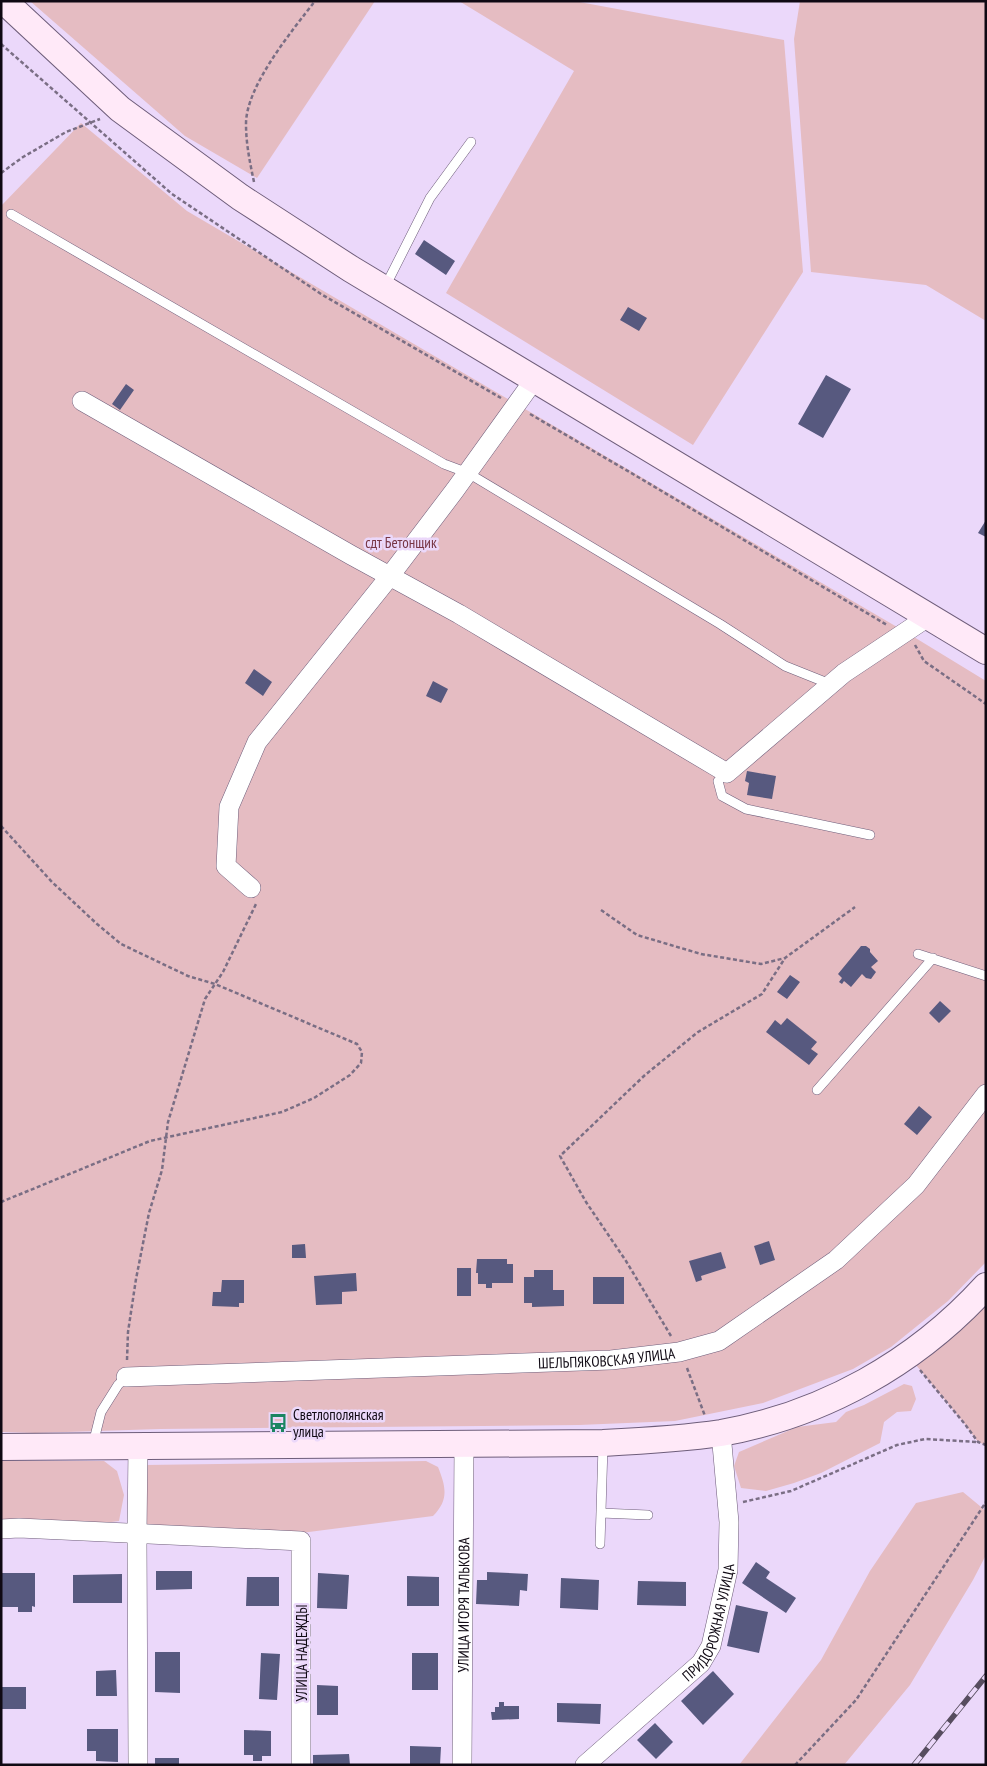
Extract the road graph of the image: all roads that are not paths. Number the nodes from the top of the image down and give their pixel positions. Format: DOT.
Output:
graph roads {
  1 [pos="4,1"];
  2 [pos="471,142"];
  3 [pos="11,214"];
  4 [pos="384,289"];
  5 [pos="534,380"];
  6 [pos="82,401"];
  7 [pos="468,473"];
  8 [pos="390,576"];
  9 [pos="928,616"];
  10 [pos="986,652"];
  11 [pos="830,684"];
  12 [pos="726,773"];
  13 [pos="870,835"];
  14 [pos="251,888"];
  15 [pos="918,954"];
  16 [pos="933,958"];
  17 [pos="986,976"];
  18 [pos="817,1090"];
  19 [pos="986,1094"];
  20 [pos="986,1286"];
  21 [pos="126,1377"];
  22 [pos="715,1433"];
  23 [pos="603,1443"];
  24 [pos="464,1444"];
  25 [pos="92,1446"];
  26 [pos="1,1447"];
  27 [pos="138,1447"];
  28 [pos="601,1513"];
  29 [pos="648,1515"];
  30 [pos="1,1529"];
  31 [pos="137,1534"];
  32 [pos="600,1544"];
  33 [pos="138,1765"];
  34 [pos="301,1765"];
  35 [pos="462,1765"];
  36 [pos="584,1765"];
  1 -- 4 [label="main road"];
  2 -- 4 [label="lane"];
  3 -- 7 [label="lane"];
  4 -- 5 [label="main road"];
  5 -- 7 [label="street"];
  5 -- 9 [label="main road"];
  6 -- 8 [label="street"];
  7 -- 8 [label="street"];
  7 -- 11 [label="lane"];
  8 -- 12 [label="street"];
  8 -- 14 [label="street"];
  9 -- 10 [label="main road"];
  9 -- 11 [label="street"];
  11 -- 12 [label="street"];
  12 -- 13 [label="lane"];
  15 -- 16 [label="lane"];
  16 -- 17 [label="lane"];
  16 -- 18 [label="lane"];
  19 -- 21 [label="street, ШЕЛЬПЯКОВСКАЯ УЛИЦА"];
  20 -- 22 [label="main road"];
  21 -- 25 [label="lane"];
  22 -- 23 [label="main road"];
  22 -- 36 [label="street, ПРИДОРОЖНАЯ УЛИЦА"];
  23 -- 24 [label="main road"];
  23 -- 28 [label="lane"];
  24 -- 27 [label="main road"];
  24 -- 35 [label="street, УЛИЦА ИГОРЯ ТАЛЬКОВА"];
  25 -- 26 [label="main road"];
  25 -- 27 [label="main road"];
  27 -- 31 [label="street"];
  28 -- 29 [label="lane"];
  28 -- 32 [label="lane"];
  30 -- 31 [label="street"];
  31 -- 33 [label="street"];
  31 -- 34 [label="street, УЛИЦА НАДЕЖДЫ"];
}
